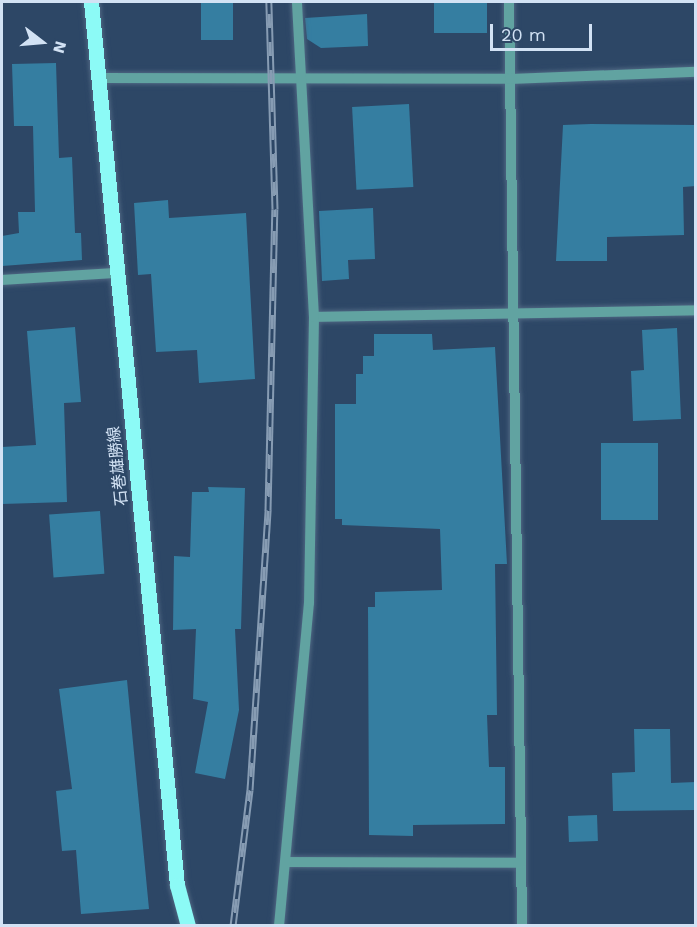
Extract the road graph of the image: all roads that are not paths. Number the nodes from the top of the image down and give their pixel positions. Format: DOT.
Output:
graph roads {
  1 [pos="91,2"];
  2 [pos="297,2"];
  3 [pos="509,2"];
  4 [pos="696,72"];
  5 [pos="298,76"];
  6 [pos="99,78"];
  7 [pos="510,79"];
  8 [pos="118,273"];
  9 [pos="2,280"];
  10 [pos="514,310"];
  11 [pos="696,310"];
  12 [pos="314,317"];
  13 [pos="285,862"];
  14 [pos="521,863"];
  15 [pos="188,926"];
  16 [pos="279,926"];
  17 [pos="522,926"];
  1 -- 6 [label="main road, 石巻雄勝線"];
  2 -- 5 [label="street"];
  3 -- 7 [label="street"];
  4 -- 7 [label="street"];
  5 -- 6 [label="street"];
  5 -- 7 [label="street"];
  5 -- 12 [label="street"];
  6 -- 8 [label="main road, 石巻雄勝線"];
  7 -- 10 [label="street"];
  8 -- 9 [label="street"];
  8 -- 15 [label="main road, 石巻雄勝線"];
  10 -- 11 [label="street"];
  10 -- 12 [label="street"];
  10 -- 14 [label="street"];
  12 -- 13 [label="street"];
  13 -- 14 [label="street"];
  13 -- 16 [label="street"];
  14 -- 17 [label="street"];
}
